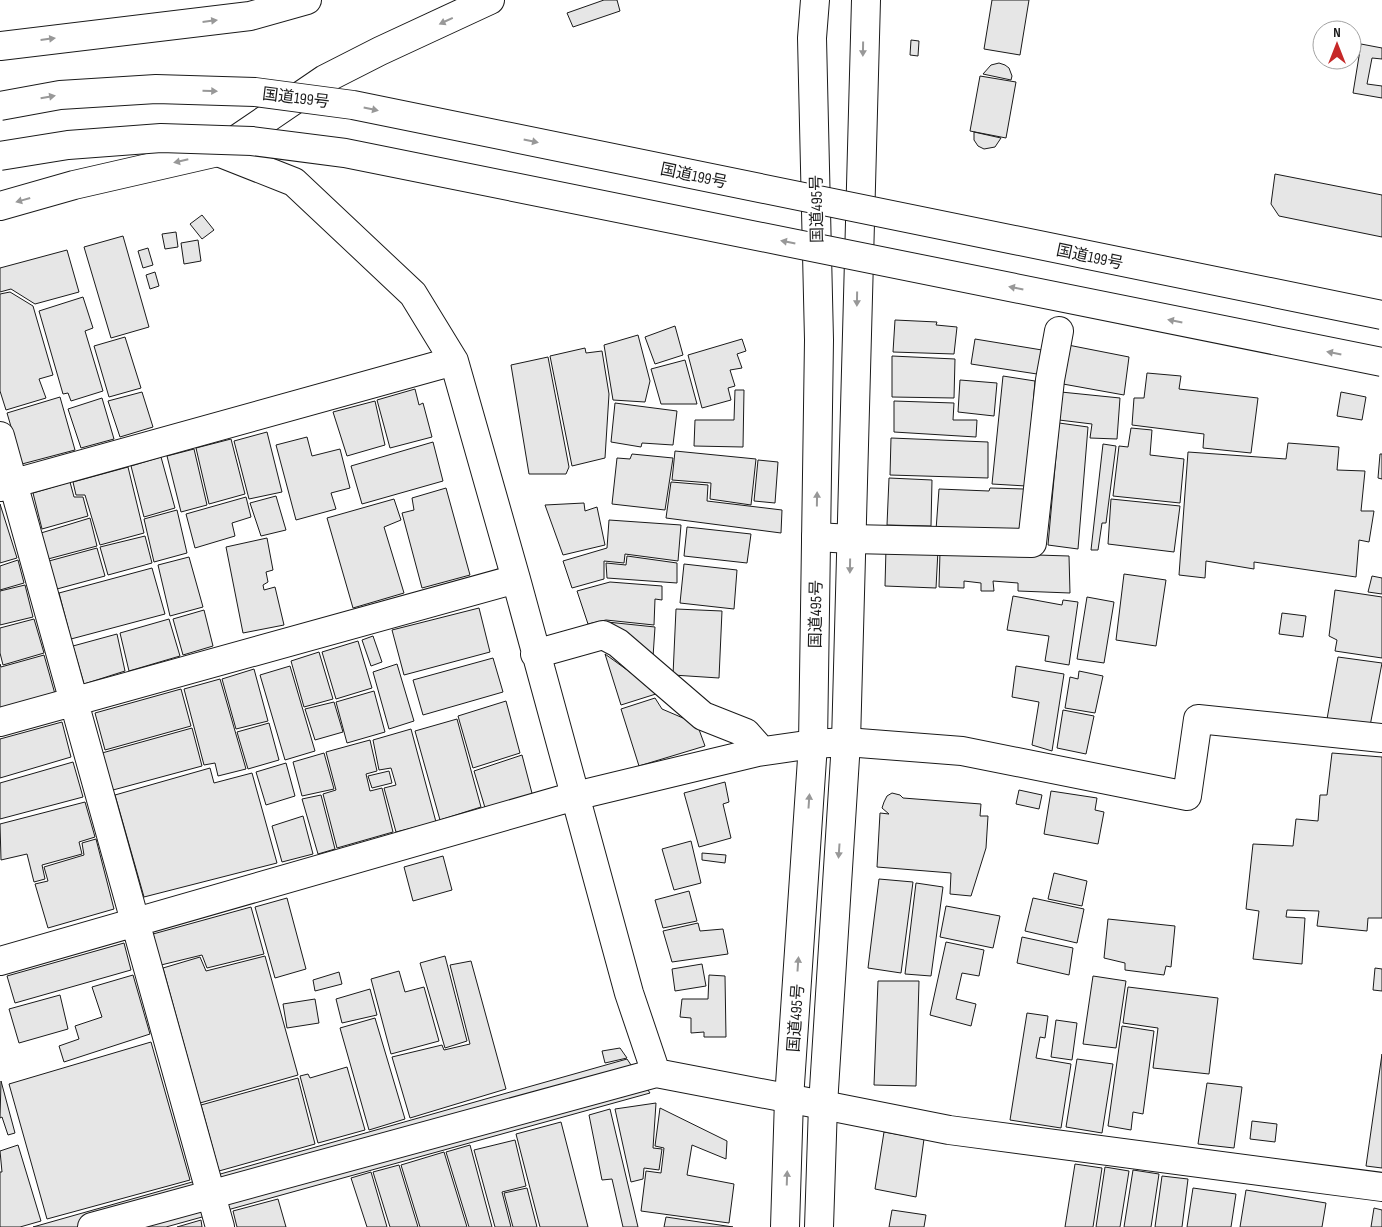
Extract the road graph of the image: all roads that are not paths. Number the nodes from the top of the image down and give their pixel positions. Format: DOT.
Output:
graph roads {
  1 [pos="307,0"];
  2 [pos="490,0"];
  3 [pos="807,0"];
  4 [pos="815,0"];
  5 [pos="866,0"];
  6 [pos="812,38"];
  7 [pos="0,46"];
  8 [pos="0,106"];
  9 [pos="218,152"];
  10 [pos="0,156"];
  11 [pos="0,206"];
  12 [pos="1382,315"];
  13 [pos="1058,331"];
  14 [pos="454,361"];
  15 [pos="1382,362"];
  16 [pos="0,436"];
  17 [pos="7,485"];
  18 [pos="816,537"];
  19 [pos="851,539"];
  20 [pos="516,579"];
  21 [pos="536,654"];
  22 [pos="73,701"];
  23 [pos="0,722"];
  24 [pos="1382,738"];
  25 [pos="846,742"];
  26 [pos="813,744"];
  27 [pos="762,751"];
  28 [pos="575,796"];
  29 [pos="134,922"];
  30 [pos="0,961"];
  31 [pos="656,1073"];
  32 [pos="789,1099"];
  33 [pos="824,1104"];
  34 [pos="1382,1187"];
  35 [pos="211,1195"];
  36 [pos="92,1227"];
  37 [pos="220,1227"];
  38 [pos="785,1227"];
  39 [pos="819,1227"];
  7 -- 1 [label="main road, one-way"];
  2 -- 9 [label="main road, one-way"];
  3 -- 6 [label="main road"];
  4 -- 6 [label="main road, 国道495号"];
  5 -- 19 [label="main road, 国道495号, one-way"];
  18 -- 6 [label="main road, 国道495号, one-way"];
  8 -- 12 [label="main road, 国道199号, one-way, bridge"];
  9 -- 11 [label="main road, one-way"];
  9 -- 14 [label="main road"];
  15 -- 10 [label="main road, one-way, bridge"];
  13 -- 19 [label="main road"];
  14 -- 17 [label="main road"];
  14 -- 20 [label="main road"];
  16 -- 17 [label="main road"];
  17 -- 22 [label="main road"];
  18 -- 19 [label="main road"];
  18 -- 26 [label="main road, 国道495号"];
  19 -- 25 [label="main road, 国道495号, one-way"];
  20 -- 21 [label="main road"];
  20 -- 22 [label="main road"];
  21 -- 27 [label="main road"];
  21 -- 28 [label="main road"];
  22 -- 23 [label="main road"];
  22 -- 29 [label="main road"];
  24 -- 25 [label="main road"];
  25 -- 26 [label="main road"];
  25 -- 33 [label="main road, 国道495号, one-way"];
  26 -- 27 [label="main road"];
  32 -- 26 [label="main road, 国道495号, one-way"];
  27 -- 28 [label="main road"];
  28 -- 29 [label="main road"];
  28 -- 31 [label="main road"];
  29 -- 30 [label="main road"];
  29 -- 35 [label="main road"];
  31 -- 32 [label="main road"];
  31 -- 35 [label="main road"];
  32 -- 33 [label="main road"];
  38 -- 32 [label="main road, 国道495号, one-way"];
  33 -- 34 [label="main road"];
  33 -- 39 [label="main road, 国道495号"];
  35 -- 36 [label="main road"];
  35 -- 37 [label="main road"];
}
